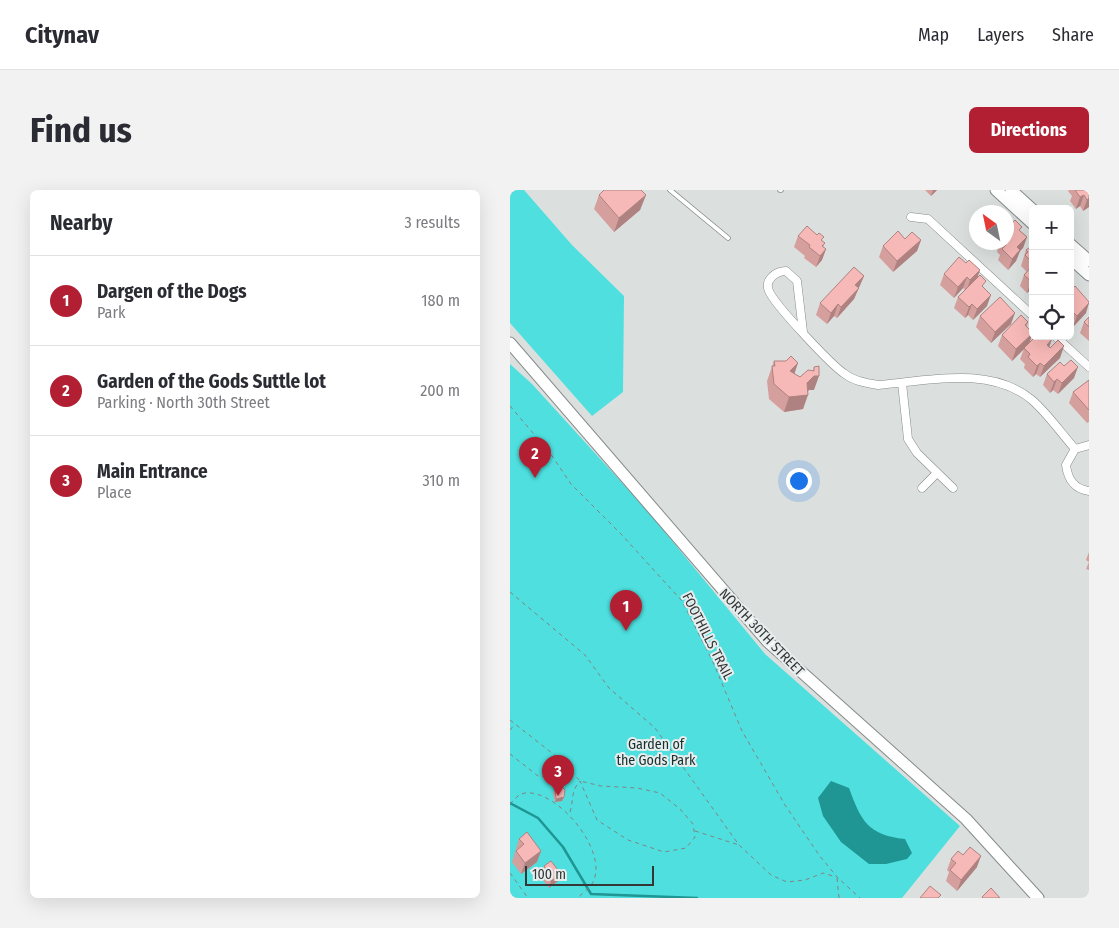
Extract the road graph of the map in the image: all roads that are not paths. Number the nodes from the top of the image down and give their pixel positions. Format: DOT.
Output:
graph roads {
  1 [pos="670,190"];
  2 [pos="996,190"];
  3 [pos="1011,190"];
  4 [pos="1029,206"];
  5 [pos="911,217"];
  6 [pos="1029,220"];
  7 [pos="728,238"];
  8 [pos="1074,248"];
  9 [pos="1089,261"];
  10 [pos="1074,262"];
  11 [pos="1089,275"];
  12 [pos="1029,312"];
  13 [pos="803,332"];
  14 [pos="1059,340"];
  15 [pos="510,343"];
  16 [pos="1089,367"];
  17 [pos="902,383"];
  18 [pos="1089,445"];
  19 [pos="1075,449"];
  20 [pos="937,473"];
  21 [pos="922,488"];
  22 [pos="952,488"];
  23 [pos="1089,491"];
  24 [pos="1038,898"];
  1 -- 7 [label="lane"];
  2 -- 6 [label="main road"];
  3 -- 4 [label="main road"];
  5 -- 12 [label="street"];
  8 -- 9 [label="main road"];
  10 -- 11 [label="main road"];
  13 -- 13 [label="street"];
  13 -- 17 [label="street"];
  14 -- 16 [label="street"];
  15 -- 24 [label="main road, NORTH 30TH STREET"];
  17 -- 19 [label="street"];
  17 -- 20 [label="street"];
  18 -- 19 [label="street"];
  19 -- 23 [label="street"];
  20 -- 21 [label="street"];
  20 -- 22 [label="street"];
}
